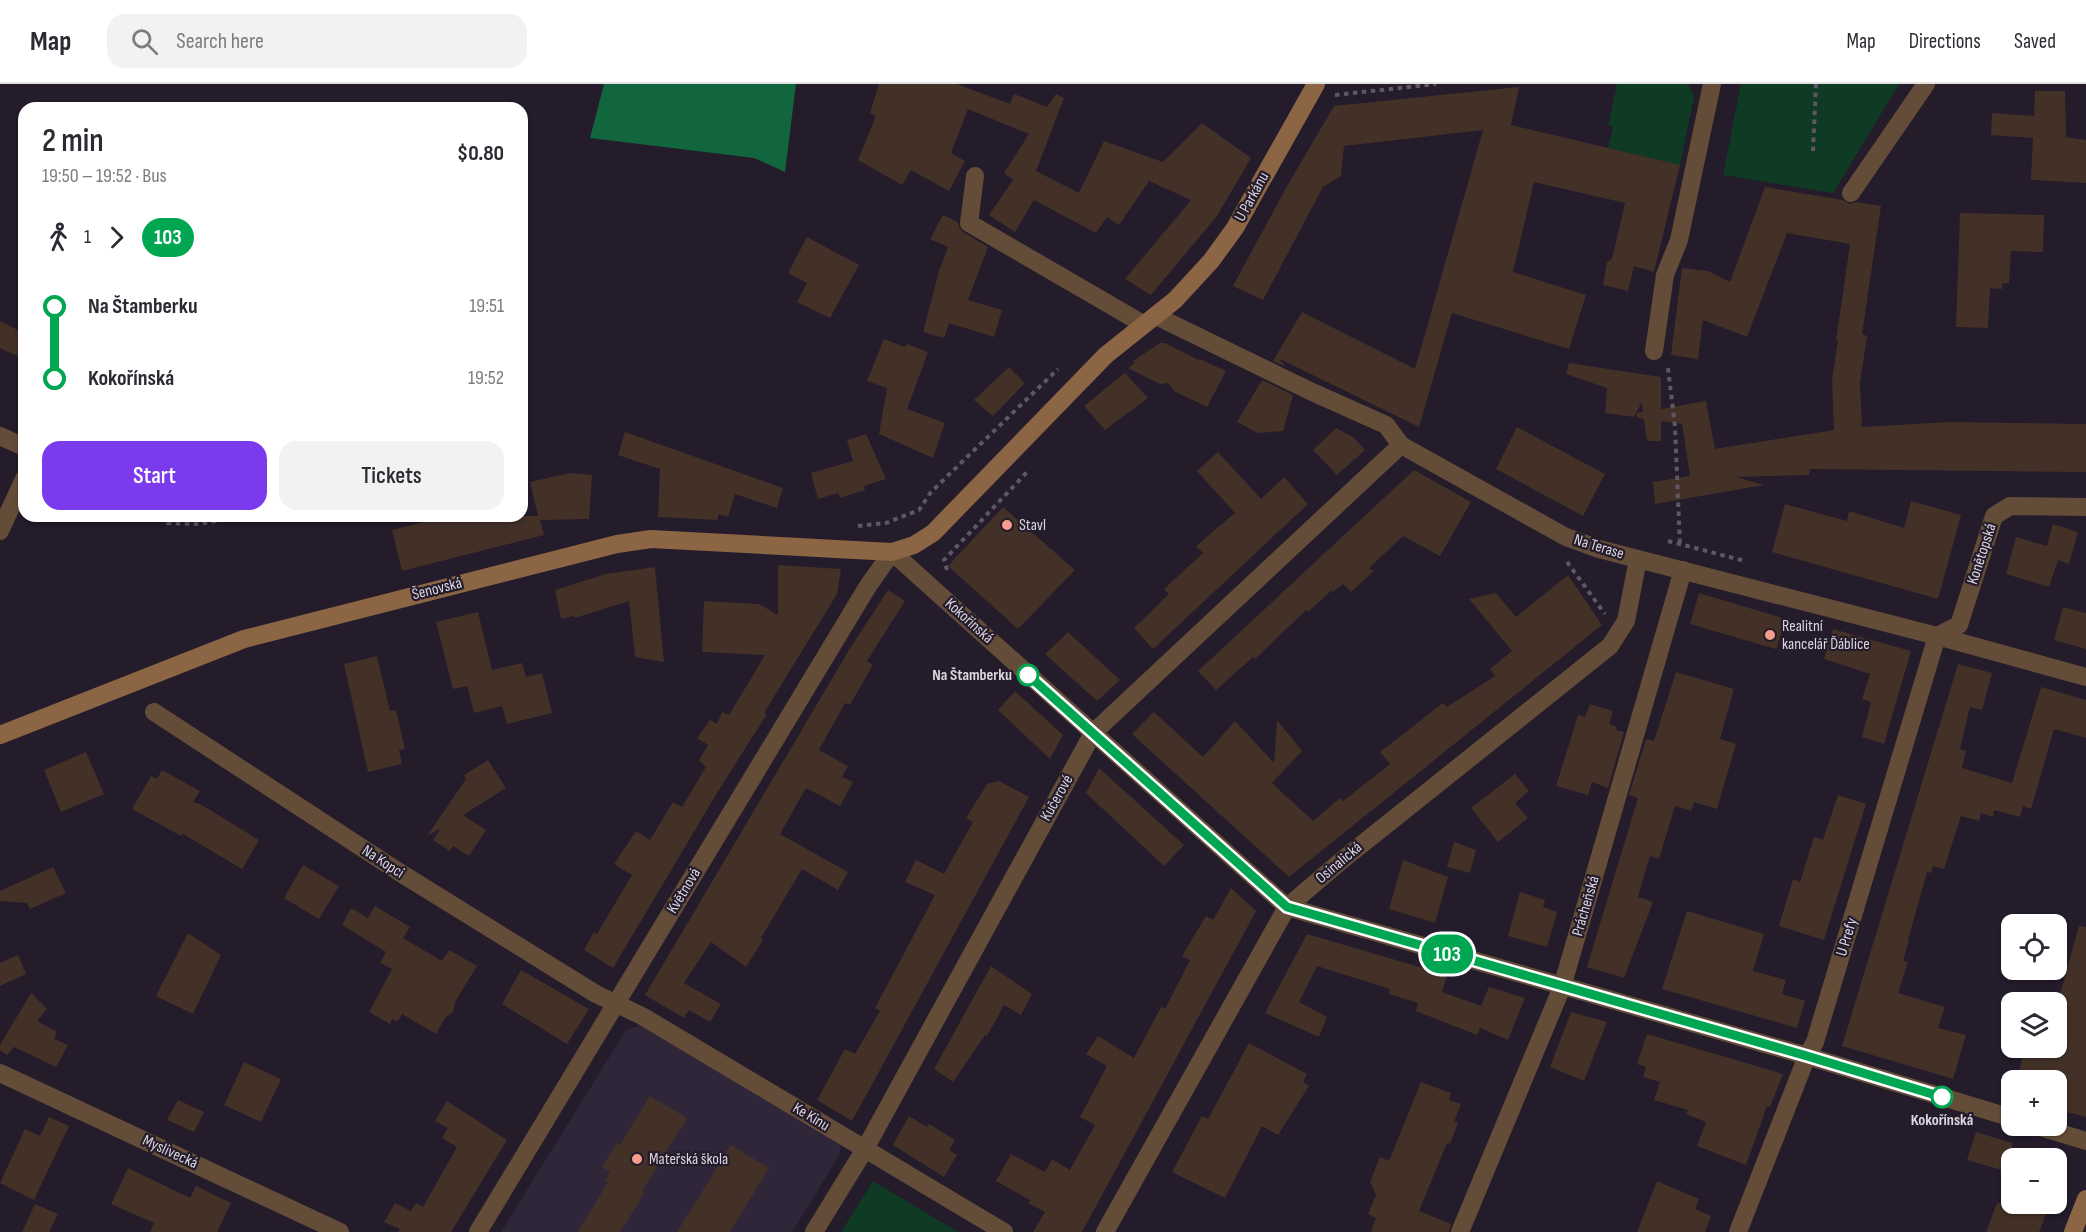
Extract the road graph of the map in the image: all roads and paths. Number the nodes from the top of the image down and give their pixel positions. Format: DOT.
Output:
graph roads {
  1 [pos="1316,84"];
  2 [pos="1437,84"];
  3 [pos="1712,84"];
  4 [pos="1816,84"];
  5 [pos="1926,84"];
  6 [pos="1334,95"];
  7 [pos="1813,151"];
  8 [pos="975,176"];
  9 [pos="1851,193"];
  10 [pos="1150,320"];
  11 [pos="1654,351"];
  12 [pos="1066,362"];
  13 [pos="0,436"];
  14 [pos="18,444"];
  15 [pos="1401,445"];
  16 [pos="1029,469"];
  17 [pos="18,492"];
  18 [pos="2086,507"];
  19 [pos="920,510"];
  20 [pos="168,522"];
  21 [pos="210,522"];
  22 [pos="0,531"];
  23 [pos="1657,538"];
  24 [pos="1680,544"];
  25 [pos="892,552"];
  26 [pos="1638,559"];
  27 [pos="1565,560"];
  28 [pos="1750,562"];
  29 [pos="1683,570"];
  30 [pos="952,575"];
  31 [pos="1610,621"];
  32 [pos="1937,636"];
  33 [pos="2086,677"];
  34 [pos="154,712"];
  35 [pos="1093,733"];
  36 [pos="0,735"];
  37 [pos="1287,907"];
  38 [pos="1562,987"];
  39 [pos="616,1005"];
  40 [pos="1807,1056"];
  41 [pos="0,1073"];
  42 [pos="2001,1115"];
  43 [pos="2067,1135"];
  44 [pos="2086,1141"];
  45 [pos="865,1149"];
  46 [pos="2086,1198"];
  47 [pos="340,1232"];
  48 [pos="478,1232"];
  49 [pos="814,1232"];
  50 [pos="1004,1232"];
  51 [pos="1105,1232"];
  52 [pos="1460,1232"];
  53 [pos="1738,1232"];
  54 [pos="2073,1232"];
  1 -- 10 [label="street, U Parkánu"];
  2 -- 6 [label="path"];
  3 -- 11 [label="street"];
  4 -- 7 [label="path"];
  5 -- 9 [label="street"];
  8 -- 10 [label="street"];
  10 -- 15 [label="street, Na Terase"];
  10 -- 25 [label="street"];
  11 -- 24 [label="path"];
  12 -- 19 [label="path"];
  13 -- 14 [label="street"];
  15 -- 26 [label="street, Na Terase"];
  15 -- 35 [label="street, Kučerové"];
  16 -- 30 [label="path"];
  17 -- 22 [label="street"];
  18 -- 32 [label="street, Konětopská"];
  20 -- 21 [label="path"];
  23 -- 24 [label="path"];
  24 -- 28 [label="path"];
  24 -- 29 [label="path"];
  25 -- 35 [label="street, Kokořínská"];
  25 -- 36 [label="street, Šenovská"];
  25 -- 39 [label="street, Květnová"];
  26 -- 29 [label="street, Na Terase"];
  26 -- 37 [label="street, Osinalická"];
  27 -- 31 [label="path"];
  29 -- 32 [label="street, Na Terase"];
  29 -- 38 [label="street, Prácheňská"];
  32 -- 33 [label="street, Na Terase"];
  32 -- 40 [label="street, U Prefy"];
  34 -- 39 [label="street, Na Kopci"];
  35 -- 37 [label="street, Kokořínská"];
  35 -- 45 [label="street, Kučerové"];
  37 -- 38 [label="street, Kokořínská"];
  37 -- 51 [label="street, Osinalická"];
  38 -- 40 [label="street, Kokořínská"];
  38 -- 52 [label="street, Prácheňská"];
  39 -- 45 [label="street, Ke Kinu"];
  39 -- 48 [label="street, Květnová"];
  40 -- 42 [label="street, Kokořínská"];
  40 -- 53 [label="street, U Prefy"];
  41 -- 47 [label="street, Myslivecká"];
  43 -- 44 [label="street"];
  45 -- 49 [label="street, Kučerové"];
  45 -- 50 [label="street, Ke Kinu"];
  46 -- 54 [label="street"];
}
